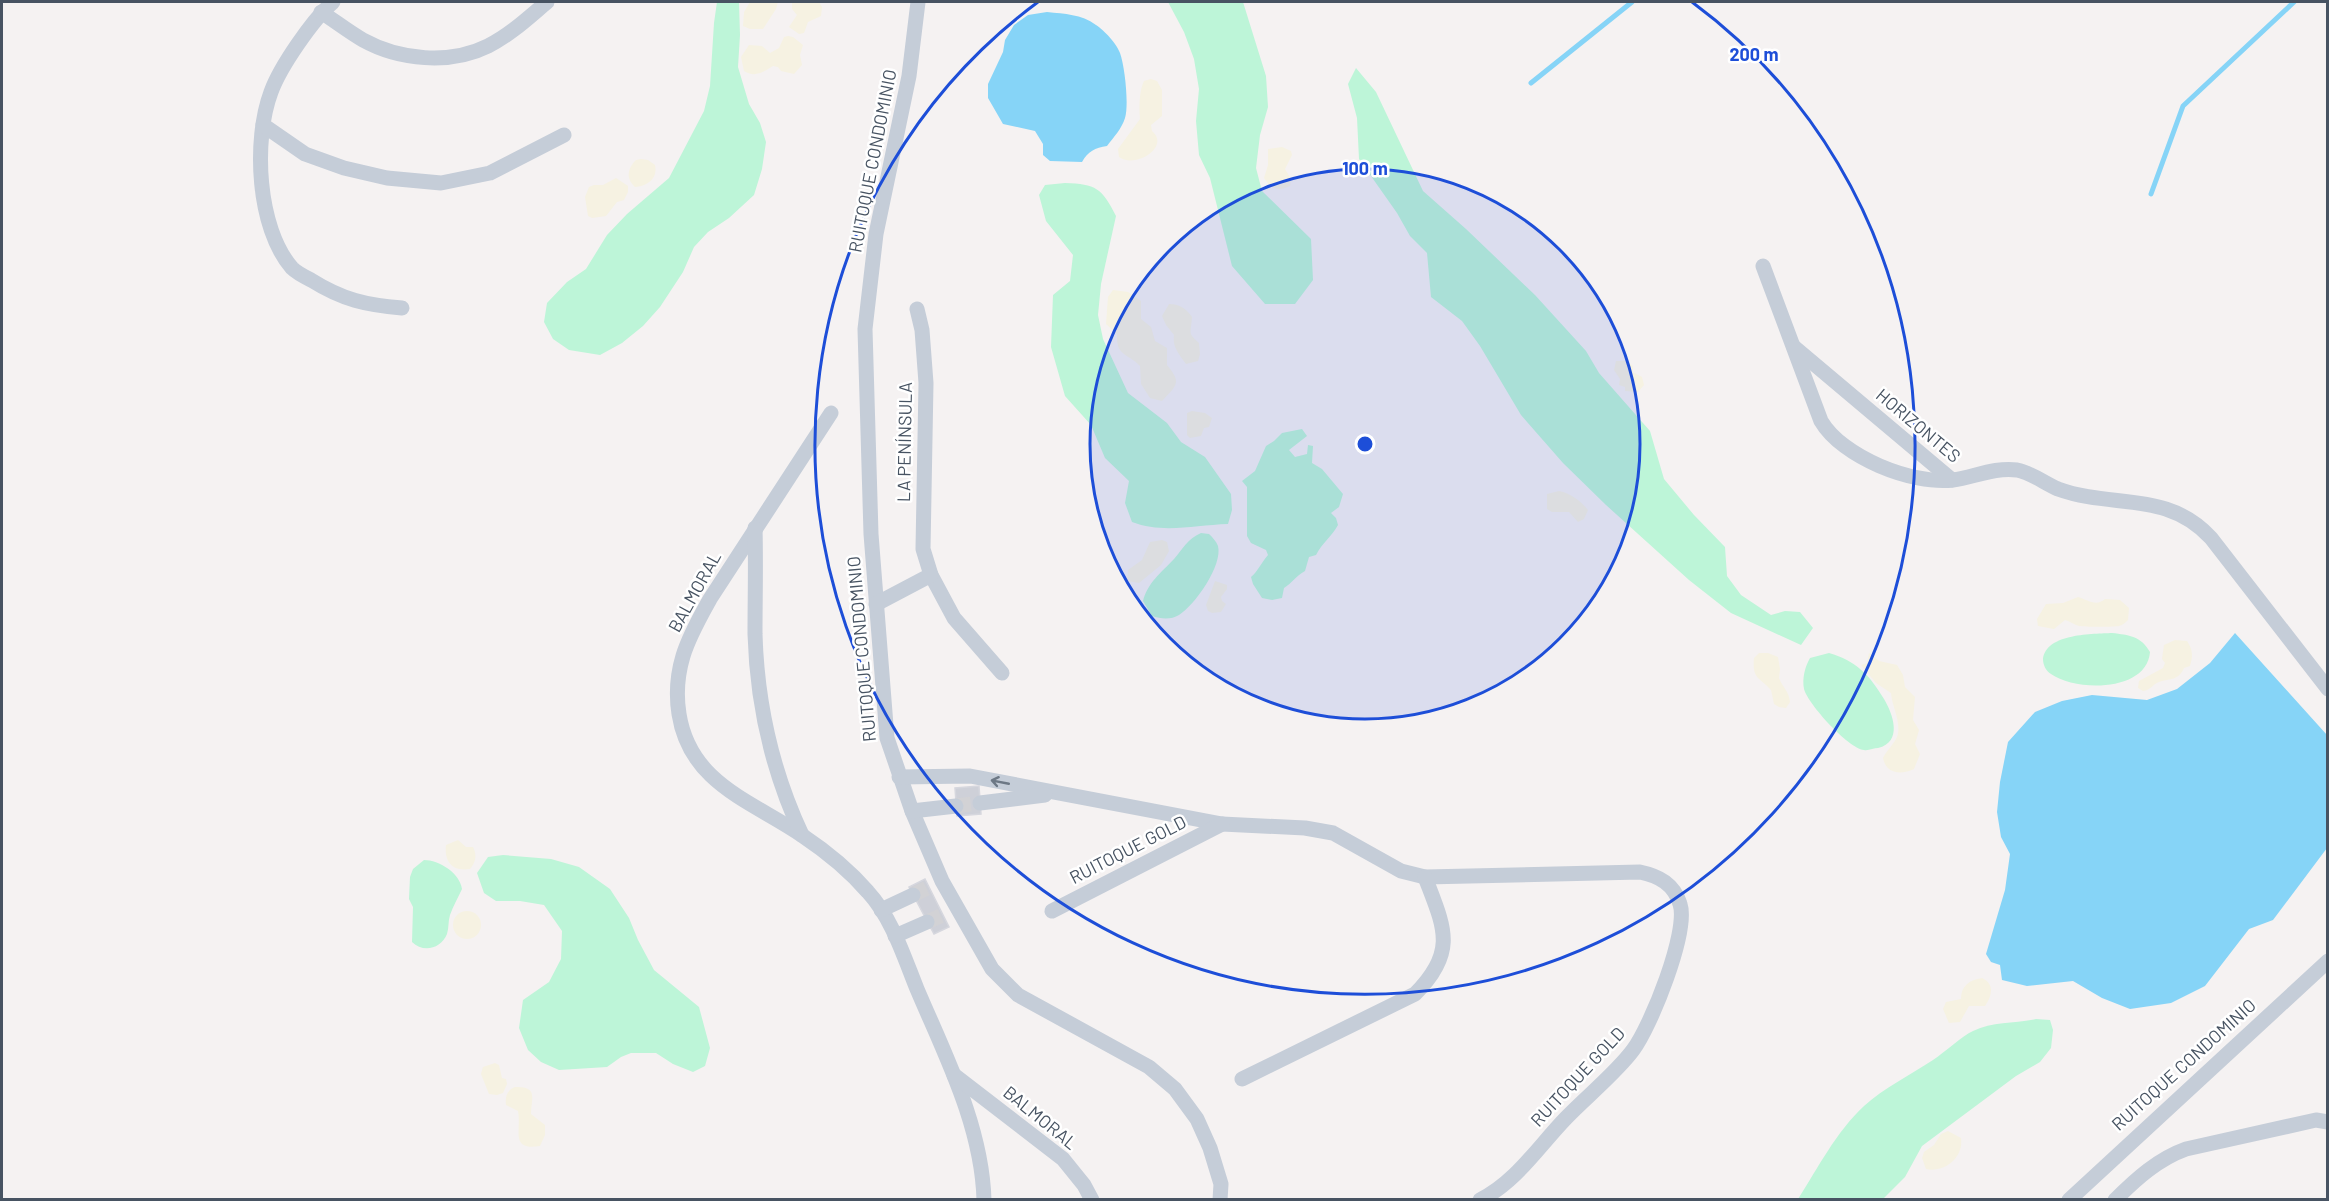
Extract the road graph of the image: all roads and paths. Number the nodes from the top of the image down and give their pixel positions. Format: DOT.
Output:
graph roads {
  1 [pos="547,2"];
  2 [pos="918,2"];
  3 [pos="327,7"];
  4 [pos="263,125"];
  5 [pos="564,135"];
  6 [pos="1763,266"];
  7 [pos="402,308"];
  8 [pos="917,309"];
  9 [pos="1793,346"];
  10 [pos="831,413"];
  11 [pos="1953,480"];
  12 [pos="755,528"];
  13 [pos="931,575"];
  14 [pos="876,604"];
  15 [pos="1002,673"];
  16 [pos="2328,689"];
  17 [pos="899,777"];
  18 [pos="1057,793"];
  19 [pos="980,803"];
  20 [pos="956,806"];
  21 [pos="912,811"];
  22 [pos="1222,824"];
  23 [pos="802,835"];
  24 [pos="1425,877"];
  25 [pos="913,895"];
  26 [pos="881,910"];
  27 [pos="1052,911"];
  28 [pos="927,922"];
  29 [pos="895,936"];
  30 [pos="2328,961"];
  31 [pos="954,1075"];
  32 [pos="1242,1079"];
  33 [pos="2324,1118"];
  34 [pos="2115,1199"];
  35 [pos="984,1200"];
  36 [pos="1092,1200"];
  37 [pos="1220,1200"];
  38 [pos="1480,1200"];
  39 [pos="2069,1200"];
  1 -- 3 [label="street"];
  2 -- 14 [label="street, RUITOQUE CONDOMINIO"];
  3 -- 4 [label="street"];
  4 -- 5 [label="street"];
  4 -- 7 [label="street"];
  6 -- 9 [label="street, HORIZONTES"];
  8 -- 13 [label="street, LA PENÍNSULA"];
  9 -- 11 [label="street, HORIZONTES"];
  9 -- 11 [label="street, HORIZONTES"];
  10 -- 12 [label="street, BALMORAL"];
  11 -- 16 [label="street"];
  12 -- 23 [label="street"];
  12 -- 23 [label="street, BALMORAL"];
  13 -- 14 [label="street"];
  13 -- 15 [label="street, LA PENÍNSULA"];
  14 -- 17 [label="street, RUITOQUE CONDOMINIO"];
  18 -- 17 [label="street, RUITOQUE GOLD, one-way"];
  17 -- 21 [label="street, RUITOQUE CONDOMINIO"];
  18 -- 19 [label="street, RUITOQUE GOLD"];
  18 -- 22 [label="street, RUITOQUE GOLD"];
  20 -- 21 [label="street"];
  21 -- 37 [label="street, RUITOQUE CONDOMINIO"];
  22 -- 24 [label="street, RUITOQUE GOLD"];
  22 -- 27 [label="street, RUITOQUE GOLD"];
  23 -- 26 [label="street, BALMORAL"];
  24 -- 32 [label="street"];
  24 -- 38 [label="street, RUITOQUE GOLD"];
  25 -- 26 [label="street"];
  26 -- 29 [label="street, BALMORAL"];
  28 -- 29 [label="street"];
  29 -- 31 [label="street, BALMORAL"];
  30 -- 39 [label="street, RUITOQUE CONDOMINIO"];
  31 -- 35 [label="street, BALMORAL"];
  31 -- 36 [label="street, BALMORAL"];
  33 -- 34 [label="street"];
}
